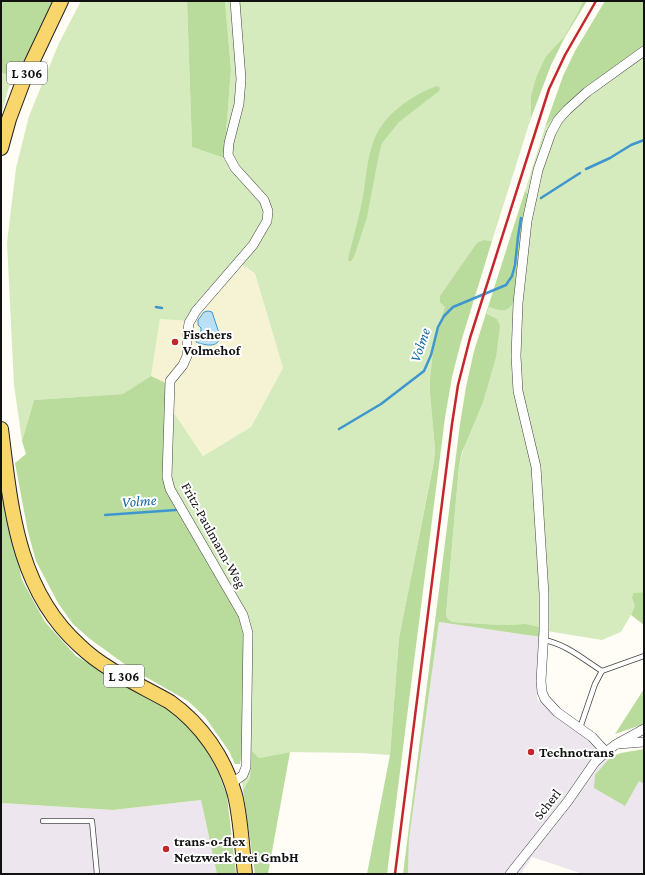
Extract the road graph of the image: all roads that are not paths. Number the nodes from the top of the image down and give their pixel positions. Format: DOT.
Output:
graph roads {
  1 [pos="61,1"];
  2 [pos="234,1"];
  3 [pos="644,51"];
  4 [pos="1,148"];
  5 [pos="1,429"];
  6 [pos="543,640"];
  7 [pos="644,656"];
  8 [pos="602,671"];
  9 [pos="580,729"];
  10 [pos="644,729"];
  11 [pos="644,742"];
  12 [pos="615,745"];
  13 [pos="606,752"];
  14 [pos="231,784"];
  15 [pos="42,821"];
  16 [pos="97,874"];
  17 [pos="244,874"];
  18 [pos="510,874"];
  1 -- 4 [label="main road, L 306"];
  2 -- 14 [label="street, Fritz-Paulmann-Weg"];
  3 -- 6 [label="street"];
  5 -- 14 [label="main road, L 306"];
  6 -- 8 [label="lane"];
  6 -- 9 [label="street"];
  7 -- 8 [label="lane"];
  8 -- 9 [label="lane"];
  9 -- 13 [label="street"];
  10 -- 12 [label="street, Scherl"];
  11 -- 12 [label="street"];
  12 -- 13 [label="street, Scherl"];
  13 -- 18 [label="street, Scherl"];
  14 -- 17 [label="main road, L 306"];
  15 -- 16 [label="lane"];
}
